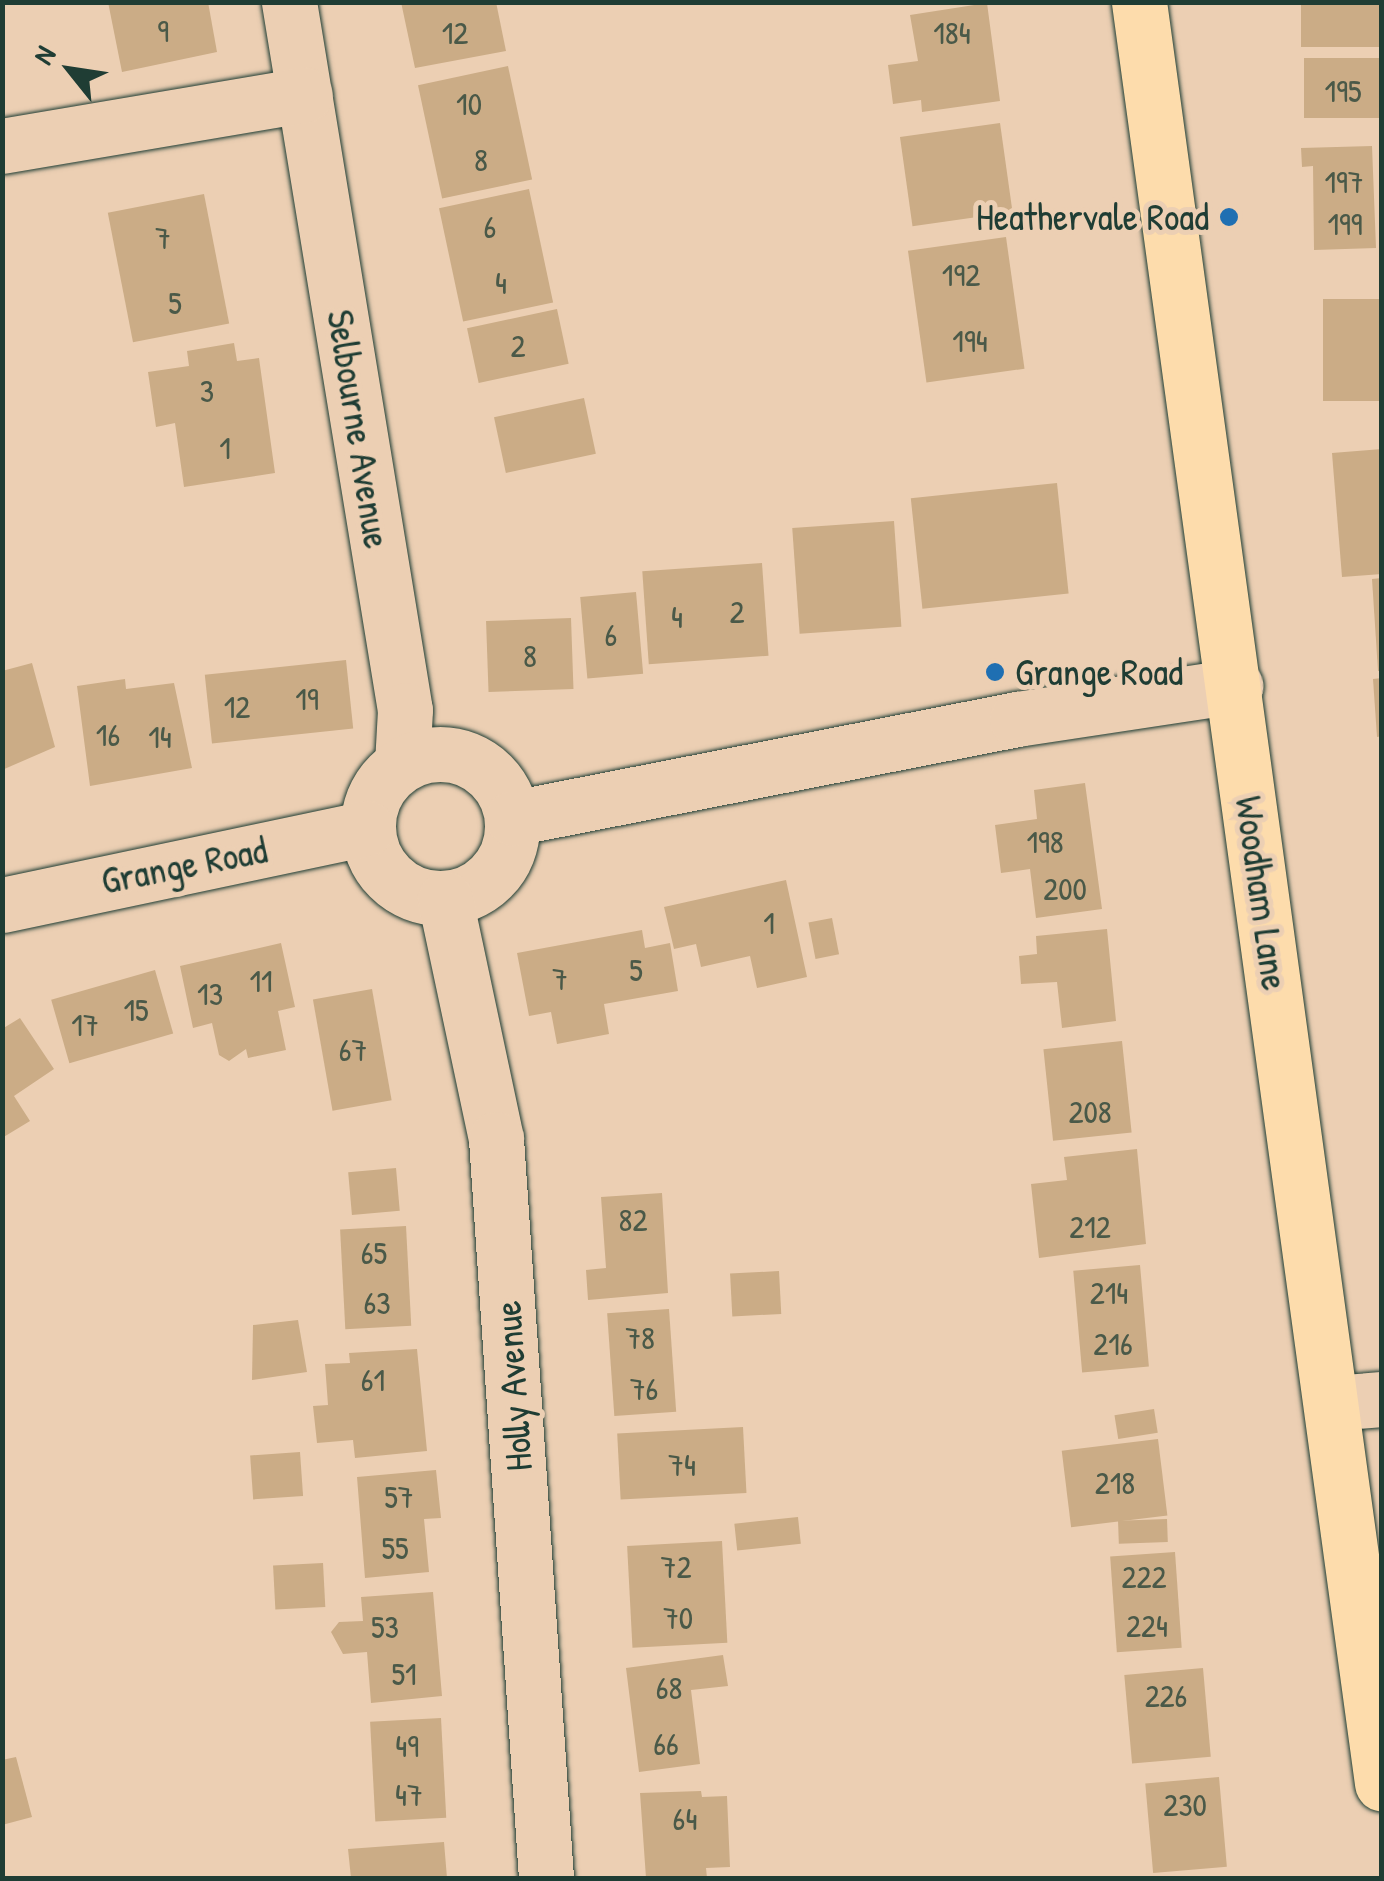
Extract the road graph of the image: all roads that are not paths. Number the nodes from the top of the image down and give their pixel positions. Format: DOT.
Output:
graph roads {
  1 [pos="289,2"];
  2 [pos="1140,2"];
  3 [pos="305,95"];
  4 [pos="2,146"];
  5 [pos="1236,686"];
  6 [pos="402,764"];
  7 [pos="512,818"];
  8 [pos="367,828"];
  9 [pos="444,899"];
  10 [pos="2,905"];
  11 [pos="1357,1401"];
  12 [pos="1382,1784"];
  13 [pos="546,1878"];
  1 -- 3 [label="street, Selbourne Avenue"];
  2 -- 5 [label="main road, Woodham Lane"];
  3 -- 4 [label="street"];
  3 -- 6 [label="street, Selbourne Avenue"];
  5 -- 7 [label="street"];
  5 -- 11 [label="main road, Woodham Lane"];
  6 -- 7 [label="street"];
  6 -- 8 [label="street"];
  7 -- 9 [label="street"];
  8 -- 9 [label="street"];
  8 -- 10 [label="street, Grange Road"];
  9 -- 13 [label="street, Holly Avenue"];
  11 -- 12 [label="main road, Woodham Lane"];
}
